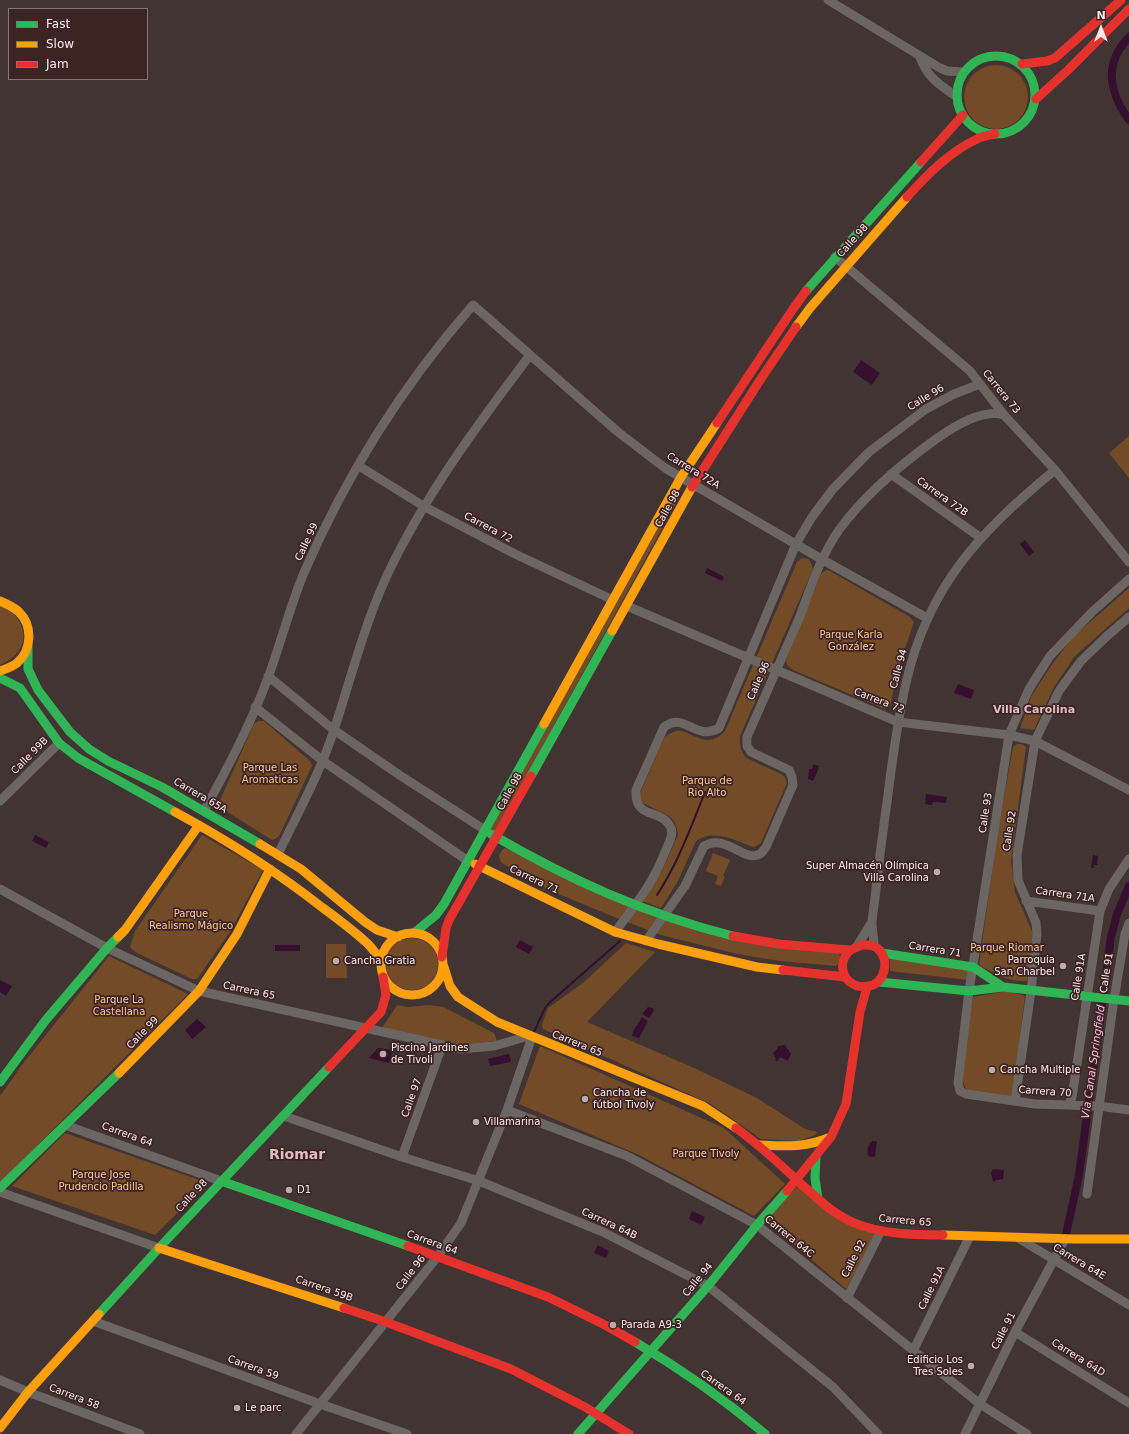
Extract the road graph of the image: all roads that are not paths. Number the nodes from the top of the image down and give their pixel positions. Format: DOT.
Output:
graph roads {
  1 [pos="828,0"];
  2 [pos="1121,0"];
  3 [pos="1129,9"];
  4 [pos="919,55"];
  5 [pos="1022,64"];
  6 [pos="964,72"];
  7 [pos="957,97"];
  8 [pos="1036,99"];
  9 [pos="963,115"];
  10 [pos="995,134"];
  11 [pos="835,257"];
  12 [pos="846,266"];
  13 [pos="473,305"];
  14 [pos="530,355"];
  15 [pos="980,384"];
  16 [pos="1004,415"];
  17 [pos="359,466"];
  18 [pos="1055,470"];
  19 [pos="891,474"];
  20 [pos="681,477"];
  21 [pos="694,484"];
  22 [pos="425,507"];
  23 [pos="981,538"];
  24 [pos="796,544"];
  25 [pos="823,560"];
  26 [pos="1129,562"];
  27 [pos="1129,579"];
  28 [pos="613,600"];
  29 [pos="0,601"];
  30 [pos="627,606"];
  31 [pos="1129,617"];
  32 [pos="927,618"];
  33 [pos="28,647"];
  34 [pos="748,658"];
  35 [pos="776,670"];
  36 [pos="0,671"];
  37 [pos="268,676"];
  38 [pos="0,678"];
  39 [pos="255,707"];
  40 [pos="898,722"];
  41 [pos="334,730"];
  42 [pos="1009,735"];
  43 [pos="1035,741"];
  44 [pos="59,743"];
  45 [pos="323,761"];
  46 [pos="1129,790"];
  47 [pos="0,802"];
  48 [pos="204,811"];
  49 [pos="199,826"];
  50 [pos="485,830"];
  51 [pos="497,837"];
  52 [pos="278,854"];
  53 [pos="1129,859"];
  54 [pos="468,861"];
  55 [pos="480,867"];
  56 [pos="270,870"];
  57 [pos="0,889"];
  58 [pos="1026,901"];
  59 [pos="635,906"];
  60 [pos="1100,912"];
  61 [pos="662,917"];
  62 [pos="872,922"];
  63 [pos="1129,923"];
  64 [pos="615,932"];
  65 [pos="414,933"];
  66 [pos="398,937"];
  67 [pos="646,941"];
  68 [pos="874,946"];
  69 [pos="107,948"];
  70 [pos="853,948"];
  71 [pos="882,953"];
  72 [pos="442,960"];
  73 [pos="381,961"];
  74 [pos="973,967"];
  75 [pos="383,977"];
  76 [pos="845,977"];
  77 [pos="879,982"];
  78 [pos="852,984"];
  79 [pos="867,987"];
  80 [pos="1003,987"];
  81 [pos="199,991"];
  82 [pos="969,991"];
  83 [pos="1031,991"];
  84 [pos="1091,997"];
  85 [pos="1111,999"];
  86 [pos="1129,1001"];
  87 [pos="860,1012"];
  88 [pos="367,1028"];
  89 [pos="530,1037"];
  90 [pos="442,1046"];
  91 [pos="0,1082"];
  92 [pos="960,1091"];
  93 [pos="1016,1101"];
  94 [pos="1069,1105"];
  95 [pos="1095,1106"];
  96 [pos="506,1110"];
  97 [pos="1129,1110"];
  98 [pos="284,1116"];
  99 [pos="65,1124"];
  100 [pos="831,1137"];
  101 [pos="759,1145"];
  102 [pos="787,1146"];
  103 [pos="402,1156"];
  104 [pos="816,1156"];
  105 [pos="780,1164"];
  106 [pos="797,1180"];
  107 [pos="221,1181"];
  108 [pos="479,1181"];
  109 [pos="0,1188"];
  110 [pos="0,1192"];
  111 [pos="1087,1194"];
  112 [pos="818,1199"];
  113 [pos="757,1225"];
  114 [pos="881,1231"];
  115 [pos="970,1236"];
  116 [pos="1017,1238"];
  117 [pos="1065,1239"];
  118 [pos="1129,1239"];
  119 [pos="159,1248"];
  120 [pos="438,1256"];
  121 [pos="1054,1260"];
  122 [pos="708,1286"];
  123 [pos="847,1298"];
  124 [pos="1129,1305"];
  125 [pos="93,1321"];
  126 [pos="386,1322"];
  127 [pos="1015,1332"];
  128 [pos="650,1351"];
  129 [pos="913,1351"];
  130 [pos="0,1380"];
  131 [pos="28,1392"];
  132 [pos="1129,1403"];
  133 [pos="320,1404"];
  134 [pos="980,1404"];
  135 [pos="596,1414"];
  136 [pos="0,1428"];
  137 [pos="140,1434"];
  138 [pos="296,1434"];
  139 [pos="407,1434"];
  140 [pos="578,1434"];
  141 [pos="629,1434"];
  142 [pos="765,1434"];
  143 [pos="878,1434"];
  144 [pos="965,1434"];
  145 [pos="1027,1434"];
  1 -- 4 [label="street"];
  2 -- 5 [label="street"];
  3 -- 8 [label="street"];
  4 -- 6 [label="street"];
  4 -- 7 [label="street"];
  5 -- 6 [label="street"];
  5 -- 8 [label="street"];
  6 -- 7 [label="street"];
  7 -- 9 [label="street"];
  8 -- 10 [label="street"];
  9 -- 10 [label="street"];
  9 -- 11 [label="street, Calle 98"];
  10 -- 12 [label="street, Calle 98"];
  11 -- 12 [label="street, Carrera 73"];
  11 -- 20 [label="street, Calle 98"];
  12 -- 15 [label="street, Carrera 73"];
  12 -- 21 [label="street, Calle 98"];
  13 -- 14 [label="street, Carrera 72A"];
  13 -- 17 [label="street, Calle 99"];
  14 -- 20 [label="street, Carrera 72A"];
  14 -- 22 [label="street"];
  15 -- 16 [label="street, Carrera 73"];
  15 -- 24 [label="street, Calle 96"];
  16 -- 18 [label="street, Carrera 73"];
  16 -- 19 [label="street, Calle 96"];
  17 -- 22 [label="street, Carrera 72"];
  17 -- 37 [label="street, Calle 99"];
  18 -- 23 [label="street, Calle 94"];
  18 -- 26 [label="street, Carrera 73"];
  19 -- 23 [label="street, Carrera 72B"];
  19 -- 25 [label="street, Calle 96"];
  20 -- 21 [label="street, Carrera 72A"];
  20 -- 28 [label="street, Calle 98"];
  21 -- 24 [label="street, Carrera 72A"];
  21 -- 30 [label="street, Calle 98"];
  22 -- 28 [label="street, Carrera 72"];
  22 -- 41 [label="street"];
  23 -- 32 [label="street, Calle 94"];
  24 -- 25 [label="street, Carrera 72A"];
  24 -- 34 [label="street, Calle 96"];
  25 -- 32 [label="street, Carrera 72A"];
  25 -- 35 [label="street, Calle 96"];
  27 -- 42 [label="street, Calle 93"];
  28 -- 50 [label="street, Calle 98"];
  29 -- 33 [label="street, Carrera 65A"];
  30 -- 34 [label="street, Carrera 72"];
  30 -- 51 [label="street, Calle 98"];
  31 -- 43 [label="street, Calle 92"];
  32 -- 40 [label="street, Calle 94"];
  33 -- 36 [label="street"];
  33 -- 48 [label="street, Carrera 65A"];
  34 -- 35 [label="street, Carrera 72"];
  34 -- 59 [label="street, Calle 96"];
  35 -- 40 [label="street, Carrera 72"];
  35 -- 61 [label="street, Calle 96"];
  37 -- 39 [label="street, Calle 99"];
  37 -- 41 [label="street, Carrera 71"];
  38 -- 44 [label="street"];
  39 -- 45 [label="street, Carrera 71"];
  39 -- 48 [label="street, Calle 99"];
  40 -- 42 [label="street, Carrera 72"];
  40 -- 62 [label="street, Calle 94"];
  41 -- 45 [label="street"];
  41 -- 50 [label="street, Carrera 71"];
  42 -- 43 [label="street, Carrera 72"];
  42 -- 74 [label="street, Calle 93"];
  43 -- 46 [label="street, Carrera 72"];
  43 -- 58 [label="street, Calle 92"];
  44 -- 47 [label="street, Calle 99B"];
  44 -- 49 [label="street"];
  45 -- 52 [label="street"];
  45 -- 54 [label="street, Carrera 71"];
  48 -- 52 [label="street, Carrera 65A"];
  49 -- 56 [label="street"];
  49 -- 69 [label="street"];
  50 -- 51 [label="street, Carrera 71"];
  50 -- 54 [label="street, Calle 98"];
  51 -- 55 [label="street, Calle 98"];
  51 -- 59 [label="street, Carrera 71"];
  52 -- 66 [label="street, Carrera 65A"];
  53 -- 60 [label="street, Calle 91A"];
  54 -- 55 [label="street, Carrera 71"];
  54 -- 65 [label="street, Calle 98"];
  55 -- 64 [label="street, Carrera 71"];
  55 -- 72 [label="street, Calle 98"];
  56 -- 73 [label="street"];
  56 -- 81 [label="street, Calle 99"];
  57 -- 69 [label="street, Carrera 65"];
  58 -- 60 [label="street, Carrera 71A"];
  58 -- 83 [label="street, Calle 92"];
  59 -- 61 [label="street, Carrera 71"];
  59 -- 64 [label="street, Calle 96"];
  60 -- 84 [label="street, Calle 91A"];
  61 -- 67 [label="street, Calle 96"];
  61 -- 70 [label="street, Carrera 71"];
  62 -- 68 [label="street, Calle 94"];
  62 -- 70 [label="street, Calle 94"];
  63 -- 85 [label="street, Calle 91"];
  64 -- 67 [label="street, Carrera 71"];
  65 -- 66 [label="street"];
  65 -- 72 [label="street"];
  66 -- 73 [label="street"];
  67 -- 76 [label="street, Carrera 71"];
  68 -- 70 [label="street"];
  68 -- 71 [label="street"];
  69 -- 81 [label="street, Carrera 65"];
  69 -- 91 [label="street"];
  70 -- 76 [label="street"];
  71 -- 74 [label="street, Carrera 71"];
  71 -- 77 [label="street"];
  72 -- 75 [label="street"];
  72 -- 89 [label="street"];
  73 -- 75 [label="street"];
  74 -- 80 [label="street, Carrera 71"];
  74 -- 82 [label="street, Calle 93"];
  75 -- 88 [label="street, Calle 98"];
  76 -- 78 [label="street"];
  77 -- 79 [label="street"];
  77 -- 82 [label="street, Carrera 71"];
  78 -- 79 [label="street"];
  78 -- 87 [label="street, Calle 94"];
  79 -- 87 [label="street, Calle 94"];
  80 -- 82 [label="street, Carrera 71"];
  80 -- 83 [label="street, Carrera 71"];
  81 -- 88 [label="street, Carrera 65"];
  81 -- 99 [label="street, Calle 99"];
  82 -- 92 [label="street, Calle 93"];
  83 -- 84 [label="street, Carrera 71"];
  83 -- 93 [label="street, Calle 92"];
  84 -- 85 [label="street, Carrera 71"];
  84 -- 94 [label="street, Calle 91A"];
  85 -- 86 [label="street, Carrera 71"];
  85 -- 95 [label="street, Calle 91"];
  87 -- 100 [label="street, Calle 94"];
  88 -- 90 [label="street, Carrera 65"];
  88 -- 98 [label="street, Calle 98"];
  89 -- 90 [label="street, Carrera 65"];
  89 -- 96 [label="street, Calle 96"];
  89 -- 101 [label="street, Carrera 65"];
  90 -- 103 [label="street, Calle 97"];
  92 -- 93 [label="street, Carrera 70"];
  93 -- 94 [label="street, Carrera 70"];
  94 -- 95 [label="street, Carrera 70"];
  95 -- 97 [label="street, Carrera 70"];
  95 -- 111 [label="street, Calle 91"];
  96 -- 108 [label="street, Calle 96"];
  96 -- 113 [label="street, Carrera 64C"];
  98 -- 103 [label="street, Carrera 64B"];
  98 -- 107 [label="street, Calle 98"];
  99 -- 107 [label="street, Carrera 64"];
  99 -- 109 [label="street, Calle 99"];
  100 -- 102 [label="street"];
  100 -- 104 [label="street, Calle 94"];
  101 -- 102 [label="street"];
  101 -- 105 [label="street, Carrera 65"];
  102 -- 105 [label="street"];
  103 -- 108 [label="street, Carrera 64B"];
  104 -- 106 [label="street, Calle 94"];
  104 -- 112 [label="street"];
  105 -- 106 [label="street, Carrera 65"];
  106 -- 112 [label="street, Carrera 65"];
  106 -- 113 [label="street, Calle 94"];
  107 -- 119 [label="street, Calle 98"];
  107 -- 120 [label="street, Carrera 64"];
  108 -- 120 [label="street, Calle 96"];
  108 -- 122 [label="street, Carrera 64B"];
  110 -- 119 [label="street, Carrera 59B"];
  112 -- 114 [label="street, Carrera 65"];
  113 -- 122 [label="street, Calle 94"];
  113 -- 123 [label="street, Carrera 64C"];
  114 -- 115 [label="street, Carrera 65"];
  114 -- 123 [label="street, Calle 92"];
  115 -- 116 [label="street, Carrera 65"];
  115 -- 129 [label="street, Calle 91A"];
  116 -- 117 [label="street, Carrera 65"];
  116 -- 121 [label="street, Carrera 64E"];
  117 -- 118 [label="street, Carrera 65"];
  117 -- 121 [label="street, Calle 91"];
  119 -- 125 [label="street, Calle 98"];
  119 -- 126 [label="street, Carrera 59B"];
  120 -- 126 [label="street, Calle 96"];
  120 -- 128 [label="street, Carrera 64"];
  121 -- 124 [label="street, Carrera 64E"];
  121 -- 127 [label="street, Calle 91"];
  122 -- 128 [label="street, Calle 94"];
  122 -- 143 [label="street, Carrera 64B"];
  123 -- 129 [label="street, Carrera 64C"];
  125 -- 131 [label="street, Calle 98"];
  125 -- 133 [label="street, Carrera 59"];
  126 -- 133 [label="street, Calle 96"];
  126 -- 135 [label="street, Carrera 59B"];
  127 -- 132 [label="street, Carrera 64D"];
  127 -- 134 [label="street, Calle 91"];
  128 -- 135 [label="street, Calle 94"];
  128 -- 142 [label="street, Carrera 64"];
  129 -- 134 [label="street, Carrera 64C"];
  130 -- 131 [label="street, Carrera 58"];
  131 -- 136 [label="street, Calle 98"];
  131 -- 137 [label="street, Carrera 58"];
  133 -- 138 [label="street, Calle 96"];
  133 -- 139 [label="street, Carrera 59"];
  134 -- 144 [label="street, Calle 91"];
  134 -- 145 [label="street, Carrera 64C"];
  135 -- 140 [label="street, Calle 94"];
  135 -- 141 [label="street, Carrera 59B"];
}
